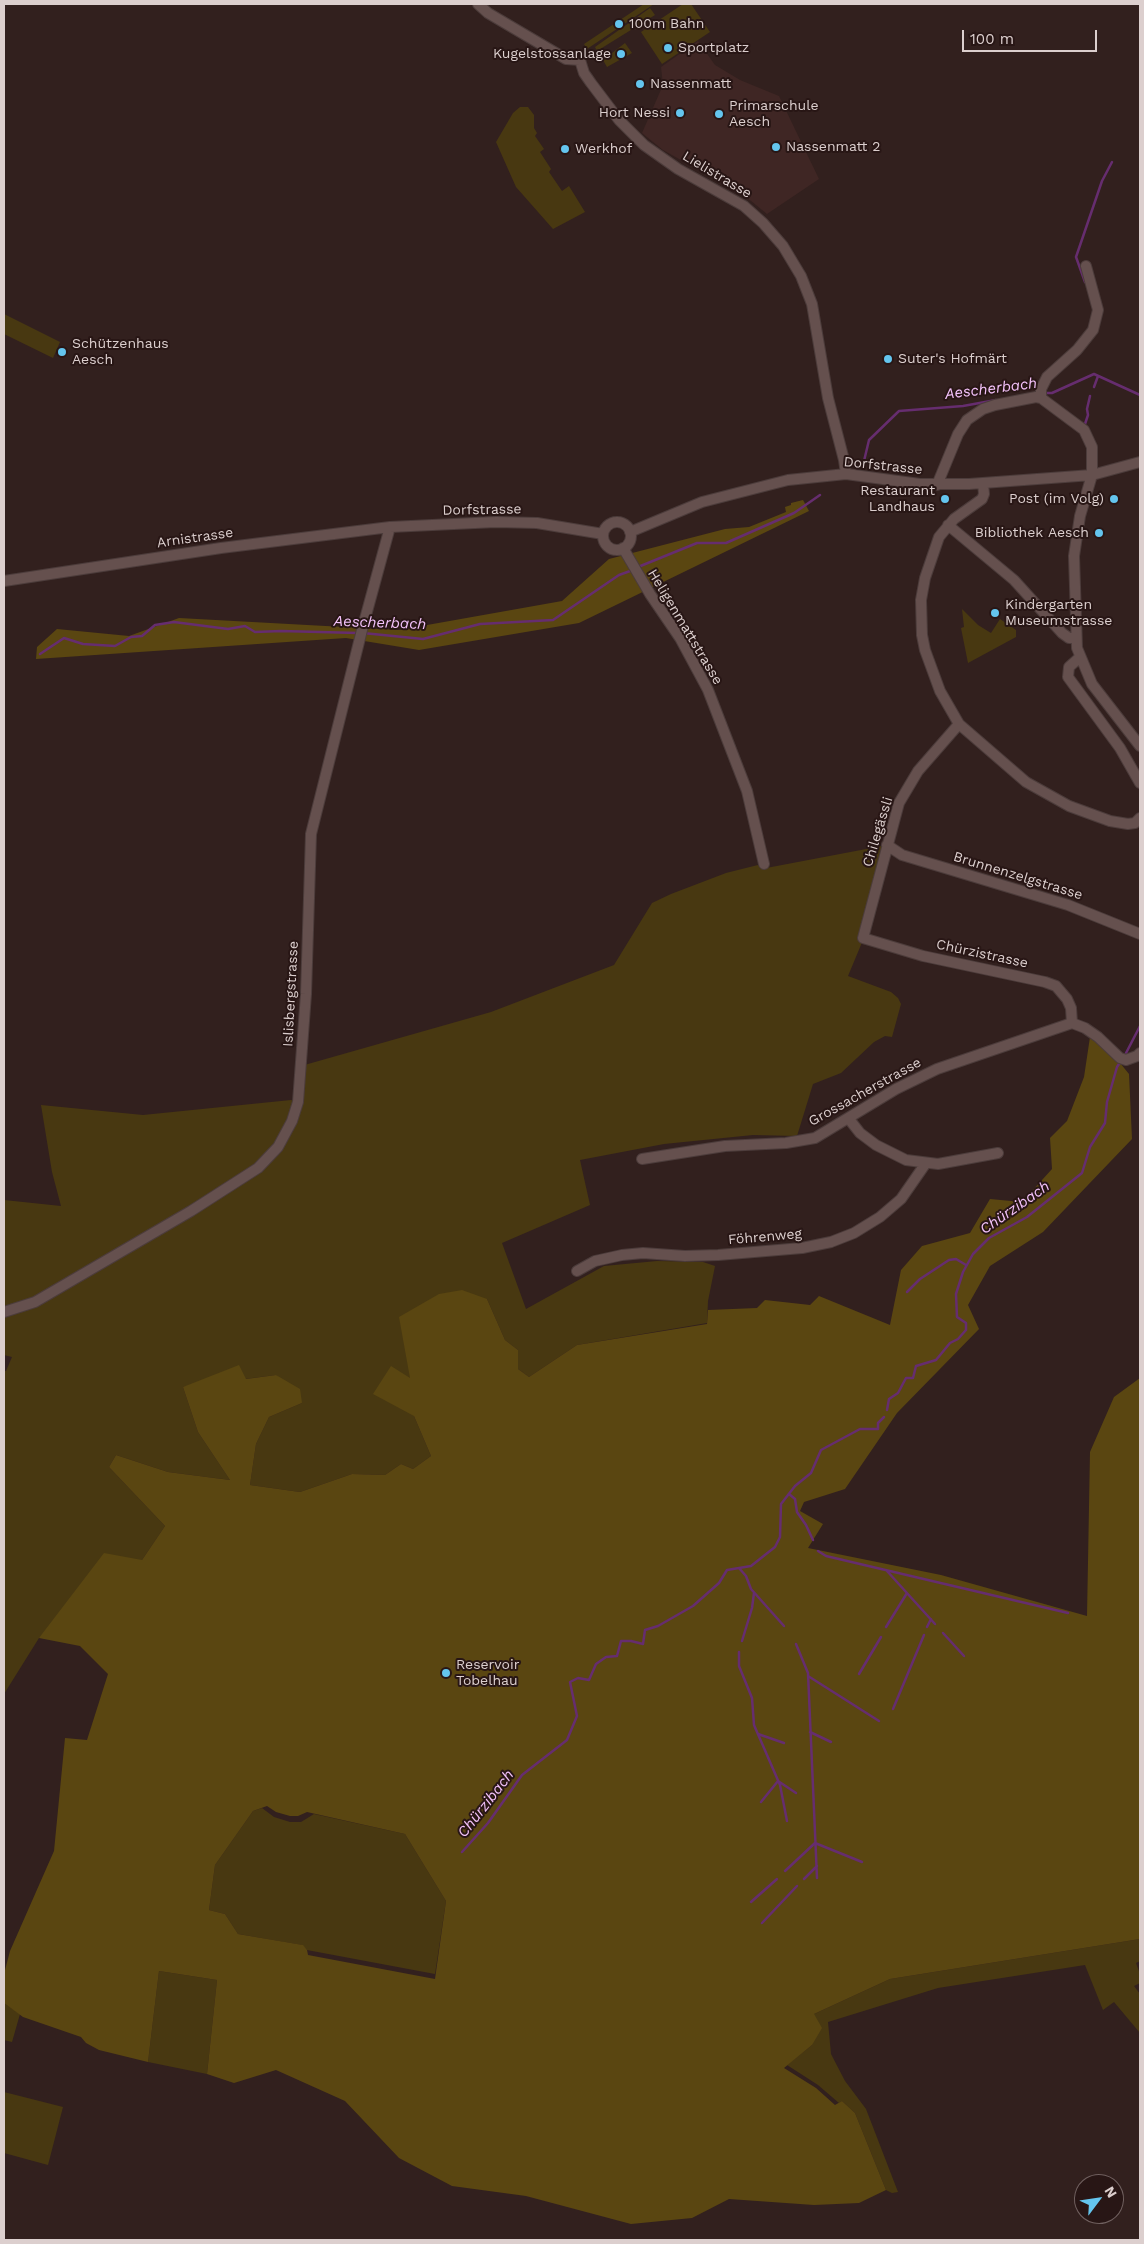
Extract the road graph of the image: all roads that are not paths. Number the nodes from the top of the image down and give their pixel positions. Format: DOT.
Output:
graph roads {
  1 [pos="478,4"];
  2 [pos="1086,266"];
  3 [pos="1041,393"];
  4 [pos="1140,462"];
  5 [pos="846,474"];
  6 [pos="1092,475"];
  7 [pos="983,483"];
  8 [pos="937,484"];
  9 [pos="948,525"];
  10 [pos="390,527"];
  11 [pos="630,532"];
  12 [pos="603,534"];
  13 [pos="623,548"];
  14 [pos="4,581"];
  15 [pos="1076,638"];
  16 [pos="1080,658"];
  17 [pos="959,724"];
  18 [pos="1140,746"];
  19 [pos="1140,783"];
  20 [pos="1140,818"];
  21 [pos="887,845"];
  22 [pos="764,864"];
  23 [pos="1140,934"];
  24 [pos="863,938"];
  25 [pos="1072,1023"];
  26 [pos="1140,1053"];
  27 [pos="849,1119"];
  28 [pos="998,1153"];
  29 [pos="642,1158"];
  30 [pos="926,1164"];
  31 [pos="577,1270"];
  32 [pos="4,1312"];
  1 -- 5 [label="street, Lielistrasse"];
  2 -- 3 [label="street"];
  3 -- 6 [label="street"];
  3 -- 8 [label="street"];
  4 -- 6 [label="street, Dorfstrasse"];
  5 -- 8 [label="street, Dorfstrasse"];
  5 -- 11 [label="street, Dorfstrasse"];
  6 -- 7 [label="street, Dorfstrasse"];
  6 -- 15 [label="street"];
  7 -- 8 [label="street, Dorfstrasse"];
  7 -- 9 [label="street"];
  9 -- 15 [label="street"];
  9 -- 17 [label="street"];
  10 -- 12 [label="street, Dorfstrasse"];
  10 -- 14 [label="street, Arnistrasse"];
  10 -- 32 [label="street, Islisbergstrasse"];
  11 -- 12 [label="street"];
  11 -- 13 [label="street"];
  12 -- 13 [label="street"];
  13 -- 22 [label="street, Heligenmattstrasse"];
  15 -- 16 [label="street"];
  16 -- 18 [label="street"];
  16 -- 19 [label="street"];
  17 -- 20 [label="street"];
  17 -- 21 [label="street, Chilegässli"];
  21 -- 23 [label="street, Brunnenzelgstrasse"];
  21 -- 24 [label="street, Chilegässli"];
  24 -- 25 [label="street, Chürzistrasse"];
  25 -- 26 [label="street"];
  25 -- 27 [label="street, Grossacherstrasse"];
  27 -- 29 [label="street, Grossacherstrasse"];
  27 -- 30 [label="street"];
  28 -- 30 [label="street"];
  30 -- 31 [label="street, Föhrenweg"];
}
